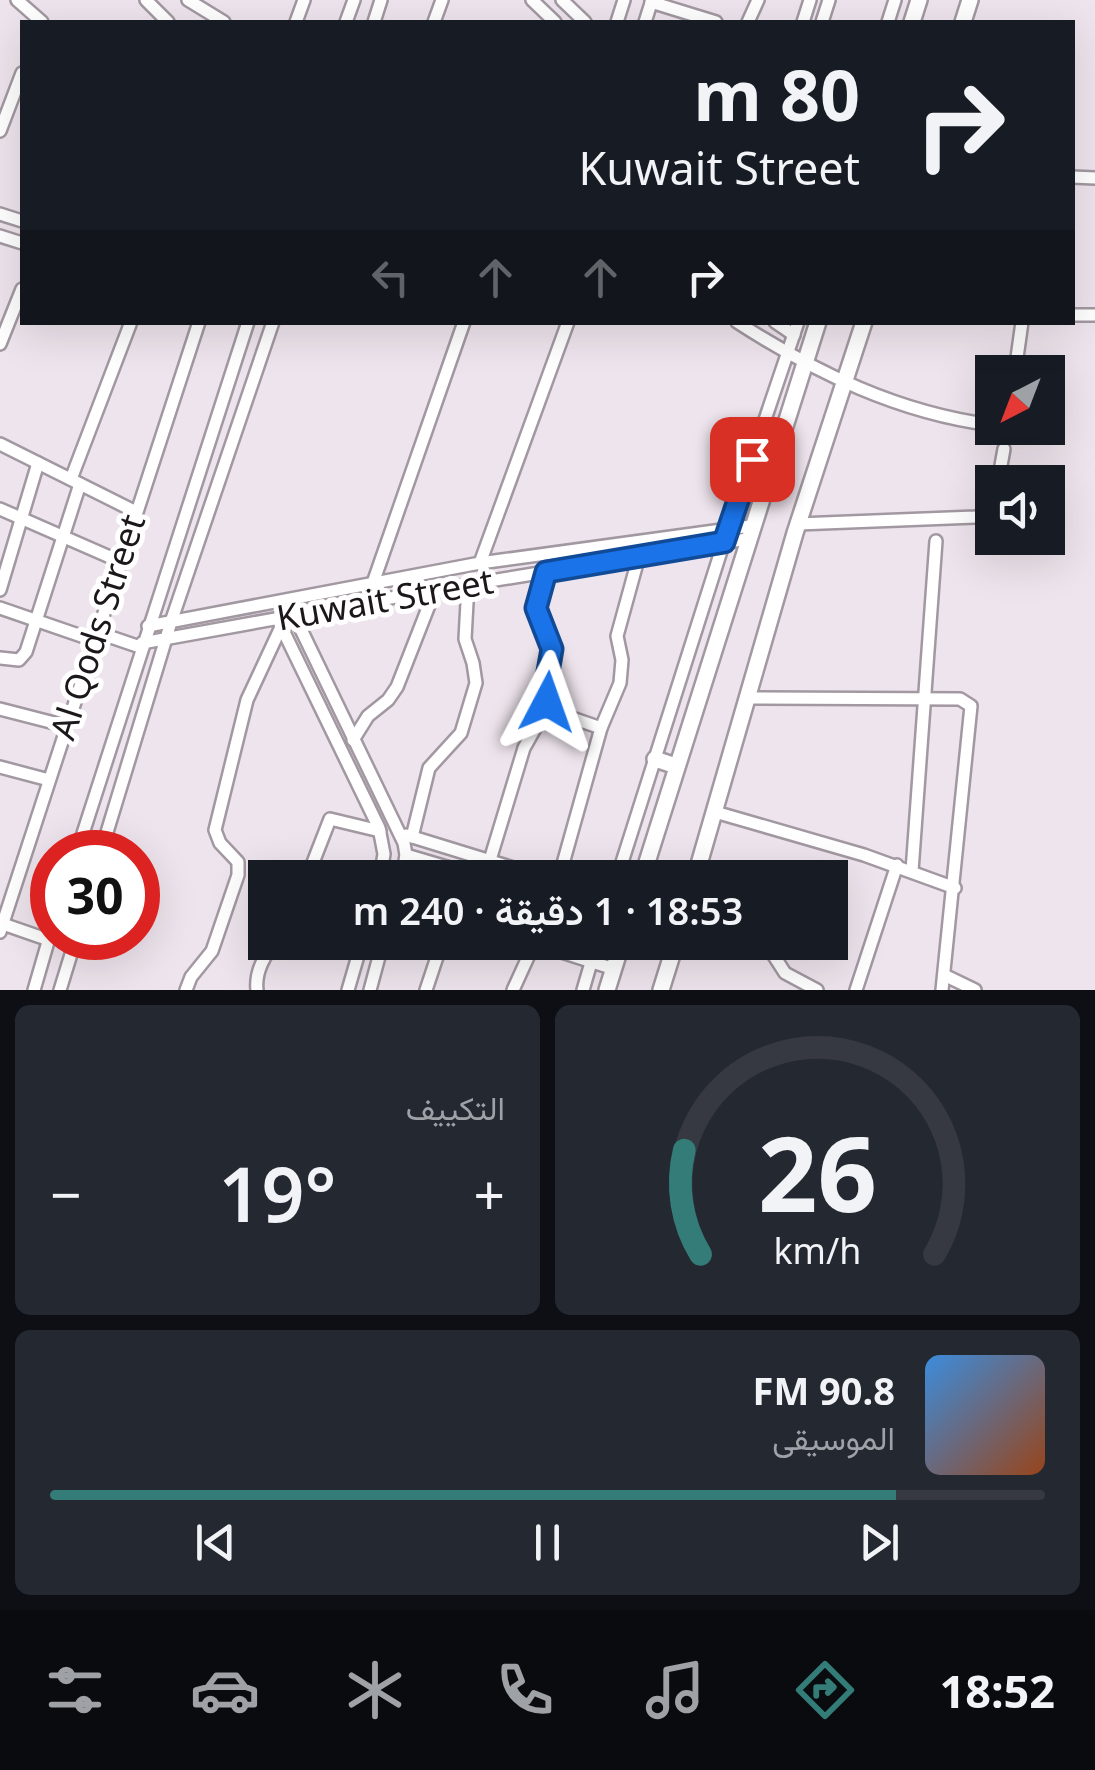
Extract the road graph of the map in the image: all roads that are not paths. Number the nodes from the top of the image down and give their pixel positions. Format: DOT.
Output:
graph roads {
  1 [pos="17,0"];
  2 [pos="146,0"];
  3 [pos="188,0"];
  4 [pos="532,0"];
  5 [pos="564,1"];
  6 [pos="652,1"];
  7 [pos="38,20"];
  8 [pos="166,20"];
  9 [pos="221,20"];
  10 [pos="553,20"];
  11 [pos="583,20"];
  12 [pos="710,20"];
  13 [pos="20,78"];
  14 [pos="0,131"];
  15 [pos="20,294"];
  16 [pos="130,325"];
  17 [pos="197,325"];
  18 [pos="247,325"];
  19 [pos="272,325"];
  20 [pos="463,325"];
  21 [pos="567,325"];
  22 [pos="741,325"];
  23 [pos="817,325"];
  24 [pos="863,325"];
  25 [pos="1022,325"];
  26 [pos="796,328"];
  27 [pos="0,344"];
  28 [pos="788,355"];
  29 [pos="1017,355"];
  30 [pos="805,364"];
  31 [pos="844,382"];
  32 [pos="975,422"];
  33 [pos="0,444"];
  34 [pos="1004,449"];
  35 [pos="38,463"];
  36 [pos="1001,465"];
  37 [pos="76,482"];
  38 [pos="0,508"];
  39 [pos="136,512"];
  40 [pos="975,517"];
  41 [pos="22,518"];
  42 [pos="798,524"];
  43 [pos="749,532"];
  44 [pos="63,536"];
  45 [pos="726,536"];
  46 [pos="936,541"];
  47 [pos="639,556"];
  48 [pos="119,561"];
  49 [pos="480,563"];
  50 [pos="546,572"];
  51 [pos="420,574"];
  52 [pos="374,583"];
  53 [pos="468,584"];
  54 [pos="0,590"];
  55 [pos="430,591"];
  56 [pos="0,608"];
  57 [pos="294,617"];
  58 [pos="36,620"];
  59 [pos="172,622"];
  60 [pos="280,624"];
  61 [pos="148,626"];
  62 [pos="95,636"];
  63 [pos="166,639"];
  64 [pos="141,645"];
  65 [pos="0,658"];
  66 [pos="747,698"];
  67 [pos="926,699"];
  68 [pos="0,708"];
  69 [pos="546,709"];
  70 [pos="66,726"];
  71 [pos="600,728"];
  72 [pos="353,740"];
  73 [pos="656,759"];
  74 [pos="0,766"];
  75 [pos="676,766"];
  76 [pos="48,780"];
  77 [pos="95,795"];
  78 [pos="117,801"];
  79 [pos="388,808"];
  80 [pos="715,812"];
  81 [pos="374,817"];
  82 [pos="84,830"];
  83 [pos="108,830"];
  84 [pos="380,832"];
  85 [pos="406,835"];
  86 [pos="406,855"];
  87 [pos="314,860"];
  88 [pos="383,860"];
  89 [pos="405,860"];
  90 [pos="420,860"];
  91 [pos="490,860"];
  92 [pos="564,860"];
  93 [pos="623,860"];
  94 [pos="647,860"];
  95 [pos="700,860"];
  96 [pos="897,865"];
  97 [pos="912,871"];
  98 [pos="955,888"];
  99 [pos="1,926"];
  100 [pos="30,931"];
  101 [pos="43,960"];
  102 [pos="69,960"];
  103 [pos="264,960"];
  104 [pos="357,960"];
  105 [pos="379,960"];
  106 [pos="436,960"];
  107 [pos="525,960"];
  108 [pos="586,960"];
  109 [pos="617,960"];
  110 [pos="670,960"];
  111 [pos="776,960"];
  112 [pos="592,962"];
  113 [pos="614,969"];
  114 [pos="944,975"];
  115 [pos="34,990"];
  116 [pos="60,990"];
  117 [pos="186,990"];
  118 [pos="257,990"];
  119 [pos="348,990"];
  120 [pos="370,990"];
  121 [pos="426,990"];
  122 [pos="513,990"];
  123 [pos="583,990"];
  124 [pos="607,990"];
  125 [pos="661,990"];
  126 [pos="817,990"];
  127 [pos="856,990"];
  128 [pos="942,990"];
  129 [pos="974,990"];
  1 -- 7 [label="street"];
  2 -- 8 [label="street"];
  3 -- 9 [label="street"];
  4 -- 10 [label="street"];
  5 -- 11 [label="street"];
  6 -- 12 [label="street"];
  13 -- 14 [label="street"];
  15 -- 27 [label="street"];
  16 -- 37 [label="street"];
  17 -- 39 [label="street, Al Qods Street"];
  18 -- 61 [label="street, Al Qods Street"];
  19 -- 59 [label="street"];
  20 -- 52 [label="street"];
  21 -- 49 [label="street"];
  22 -- 28 [label="street"];
  23 -- 30 [label="main road"];
  24 -- 31 [label="main road"];
  25 -- 29 [label="street"];
  26 -- 28 [label="street"];
  28 -- 30 [label="street"];
  28 -- 45 [label="street"];
  30 -- 31 [label="street"];
  30 -- 43 [label="main road"];
  31 -- 32 [label="street"];
  31 -- 42 [label="main road"];
  33 -- 35 [label="street"];
  34 -- 36 [label="street"];
  35 -- 37 [label="street"];
  35 -- 41 [label="street"];
  37 -- 39 [label="street"];
  37 -- 44 [label="street"];
  38 -- 41 [label="street"];
  39 -- 48 [label="street, Al Qods Street"];
  40 -- 42 [label="street"];
  41 -- 44 [label="street"];
  41 -- 54 [label="street"];
  42 -- 66 [label="main road"];
  43 -- 45 [label="street, Kuwait Street"];
  43 -- 75 [label="main road"];
  44 -- 48 [label="street"];
  44 -- 58 [label="street"];
  45 -- 47 [label="street, Kuwait Street"];
  45 -- 49 [label="street, Kuwait Street"];
  45 -- 73 [label="street"];
  46 -- 67 [label="street"];
  47 -- 50 [label="street, Kuwait Street"];
  47 -- 71 [label="street"];
  48 -- 62 [label="street, Al Qods Street"];
  49 -- 51 [label="street, Kuwait Street"];
  50 -- 53 [label="street, Kuwait Street"];
  50 -- 69 [label="street"];
  51 -- 52 [label="street, Kuwait Street"];
  51 -- 55 [label="street"];
  52 -- 59 [label="street, Kuwait Street"];
  53 -- 55 [label="street, Kuwait Street"];
  53 -- 85 [label="street"];
  55 -- 57 [label="street, Kuwait Street"];
  55 -- 72 [label="street"];
  56 -- 58 [label="street"];
  57 -- 60 [label="street, Kuwait Street"];
  57 -- 72 [label="street"];
  58 -- 62 [label="street"];
  58 -- 65 [label="street"];
  59 -- 61 [label="street, Kuwait Street"];
  59 -- 63 [label="street"];
  60 -- 63 [label="street, Kuwait Street"];
  60 -- 81 [label="street"];
  60 -- 117 [label="street"];
  61 -- 64 [label="street, Al Qods Street"];
  62 -- 64 [label="street"];
  62 -- 70 [label="street, Al Qods Street"];
  63 -- 64 [label="street, Kuwait Street"];
  63 -- 78 [label="street"];
  64 -- 77 [label="street, Al Qods Street"];
  66 -- 67 [label="street"];
  66 -- 80 [label="main road"];
  67 -- 97 [label="street"];
  67 -- 98 [label="street"];
  68 -- 70 [label="street"];
  69 -- 71 [label="street"];
  69 -- 91 [label="street"];
  70 -- 76 [label="street, Al Qods Street"];
  71 -- 92 [label="street"];
  72 -- 79 [label="street"];
  73 -- 75 [label="main road"];
  73 -- 93 [label="street"];
  74 -- 76 [label="street"];
  75 -- 94 [label="main road"];
  76 -- 99 [label="street, Al Qods Street"];
  77 -- 78 [label="street"];
  77 -- 82 [label="street, Al Qods Street"];
  78 -- 83 [label="street"];
  79 -- 81 [label="street"];
  79 -- 85 [label="street"];
  80 -- 95 [label="main road"];
  80 -- 96 [label="street"];
  81 -- 84 [label="street"];
  84 -- 87 [label="street"];
  84 -- 88 [label="street"];
  85 -- 86 [label="street"];
  85 -- 91 [label="street"];
  86 -- 89 [label="street"];
  86 -- 90 [label="street"];
  96 -- 97 [label="street"];
  96 -- 127 [label="street"];
  97 -- 98 [label="street"];
  98 -- 114 [label="street"];
  99 -- 100 [label="street"];
  101 -- 115 [label="street"];
  102 -- 116 [label="street"];
  103 -- 118 [label="street"];
  104 -- 119 [label="street"];
  105 -- 120 [label="street"];
  106 -- 121 [label="street"];
  107 -- 122 [label="street"];
  108 -- 112 [label="street"];
  109 -- 113 [label="main road"];
  110 -- 125 [label="main road"];
  111 -- 126 [label="street"];
  112 -- 113 [label="street"];
  112 -- 123 [label="street"];
  113 -- 124 [label="main road"];
  114 -- 128 [label="street"];
  114 -- 129 [label="street"];
}
